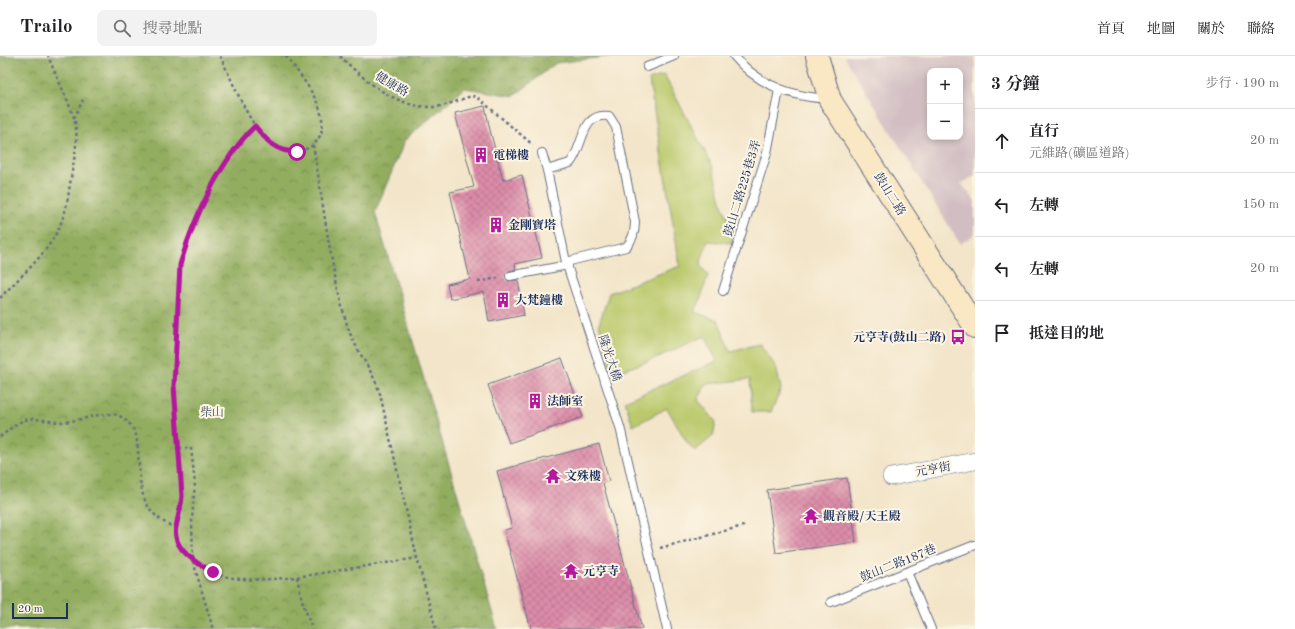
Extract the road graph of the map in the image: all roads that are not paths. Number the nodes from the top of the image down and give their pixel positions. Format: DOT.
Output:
graph roads {
  1 [pos="674,56"];
  2 [pos="734,56"];
  3 [pos="816,56"];
  4 [pos="647,67"];
  5 [pos="779,90"];
  6 [pos="830,100"];
  7 [pos="542,153"];
  8 [pos="547,170"];
  9 [pos="567,264"];
  10 [pos="510,276"];
  11 [pos="723,292"];
  12 [pos="975,327"];
  13 [pos="975,461"];
  14 [pos="891,477"];
  15 [pos="975,546"];
  16 [pos="907,572"];
  17 [pos="831,602"];
  18 [pos="667,629"];
  19 [pos="931,629"];
  1 -- 4 [label="lane"];
  2 -- 5 [label="lane"];
  3 -- 6 [label="street, 鼓山二路"];
  5 -- 6 [label="lane"];
  5 -- 11 [label="lane, 鼓山二路225巷3弄"];
  6 -- 12 [label="street, 鼓山二路"];
  7 -- 8 [label="lane, 隆光大橋"];
  8 -- 9 [label="lane, 隆光大橋"];
  8 -- 9 [label="lane"];
  9 -- 10 [label="lane"];
  9 -- 18 [label="lane, 隆光大橋"];
  13 -- 14 [label="street, 元亨街"];
  15 -- 16 [label="lane, 鼓山二路187巷"];
  16 -- 17 [label="lane, 鼓山二路187巷"];
  16 -- 19 [label="lane"];
}
